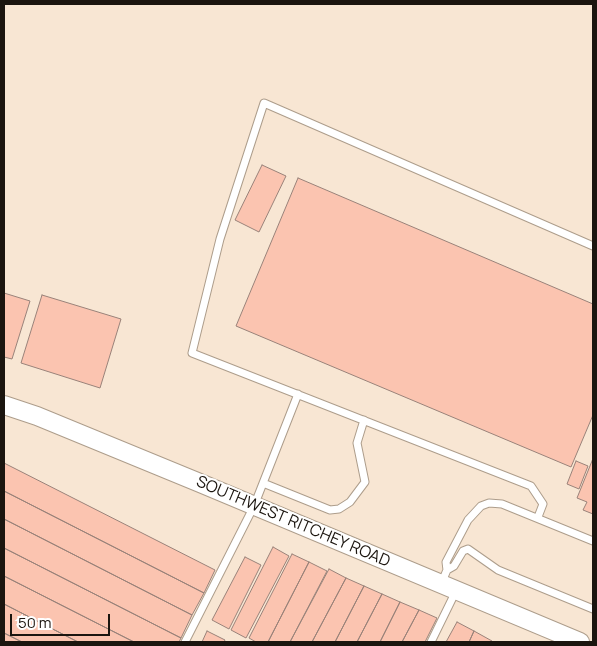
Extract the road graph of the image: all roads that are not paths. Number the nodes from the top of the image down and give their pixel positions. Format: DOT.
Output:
graph roads {
  1 [pos="593,246"];
  2 [pos="298,394"];
  3 [pos="4,405"];
  4 [pos="364,420"];
  5 [pos="263,483"];
  6 [pos="254,506"];
  7 [pos="538,517"];
  8 [pos="593,541"];
  9 [pos="448,582"];
  10 [pos="593,610"];
  11 [pos="185,642"];
  12 [pos="431,642"];
  13 [pos="580,642"];
  1 -- 2 [label="lane"];
  2 -- 4 [label="lane"];
  2 -- 5 [label="lane"];
  3 -- 6 [label="street, SOUTHWEST RITCHEY ROAD"];
  4 -- 5 [label="lane"];
  4 -- 7 [label="lane"];
  5 -- 6 [label="lane"];
  6 -- 9 [label="street, SOUTHWEST RITCHEY ROAD"];
  6 -- 11 [label="lane"];
  7 -- 8 [label="lane"];
  7 -- 9 [label="lane"];
  9 -- 10 [label="lane"];
  9 -- 12 [label="lane"];
  9 -- 13 [label="street, SOUTHWEST RITCHEY ROAD"];
}
